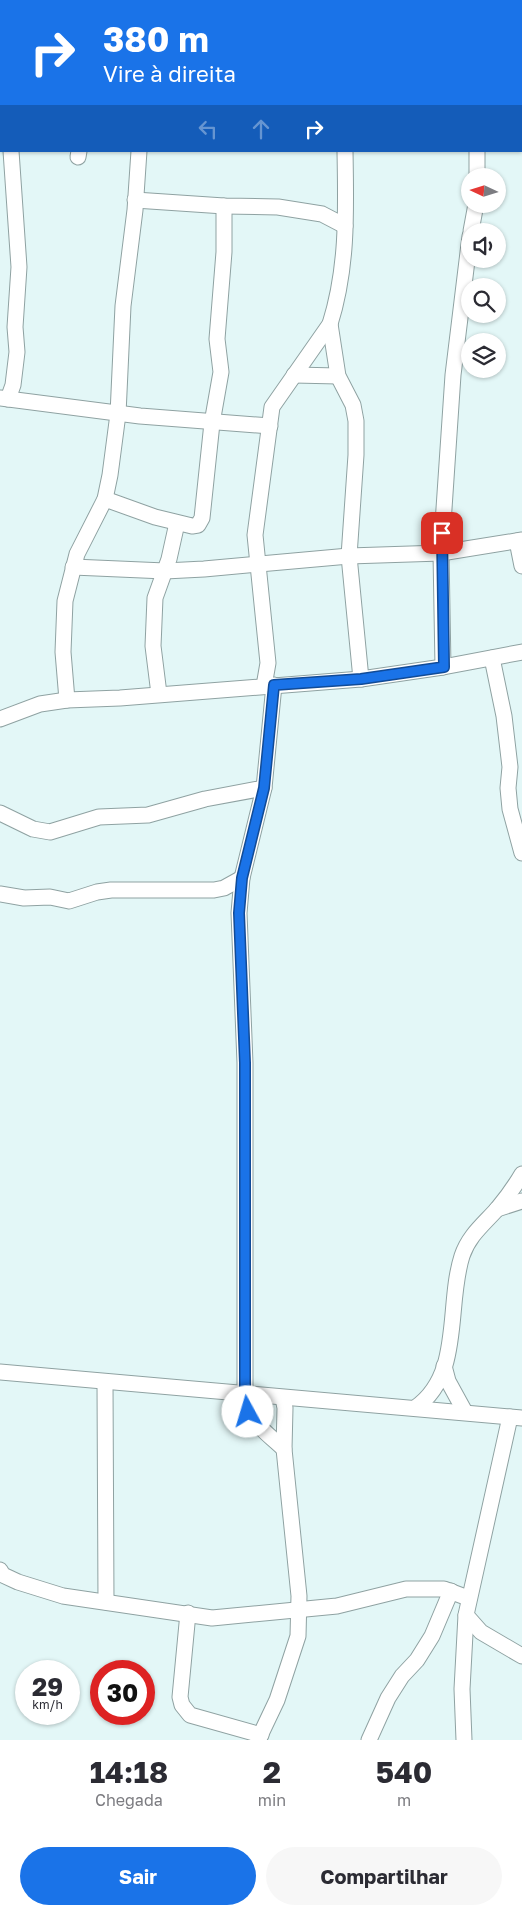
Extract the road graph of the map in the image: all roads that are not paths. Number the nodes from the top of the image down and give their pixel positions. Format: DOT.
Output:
graph roads {
  1 [pos="11,152"];
  2 [pos="139,152"];
  3 [pos="345,152"];
  4 [pos="478,152"];
  5 [pos="477,168"];
  6 [pos="135,200"];
  7 [pos="346,204"];
  8 [pos="224,206"];
  9 [pos="322,214"];
  10 [pos="346,226"];
  11 [pos="466,268"];
  12 [pos="330,324"];
  13 [pos="294,375"];
  14 [pos="338,376"];
  15 [pos="4,398"];
  16 [pos="118,414"];
  17 [pos="212,423"];
  18 [pos="270,426"];
  19 [pos="105,499"];
  20 [pos="177,523"];
  21 [pos="519,541"];
  22 [pos="440,553"];
  23 [pos="349,556"];
  24 [pos="258,564"];
  25 [pos="522,566"];
  26 [pos="73,567"];
  27 [pos="165,571"];
  28 [pos="522,652"];
  29 [pos="492,658"];
  30 [pos="444,667"];
  31 [pos="361,679"];
  32 [pos="269,685"];
  33 [pos="160,694"];
  34 [pos="67,700"];
  35 [pos="0,719"];
  36 [pos="264,788"];
  37 [pos="0,813"];
  38 [pos="522,853"];
  39 [pos="242,878"];
  40 [pos="0,894"];
  41 [pos="522,1174"];
  42 [pos="522,1201"];
  43 [pos="497,1209"];
  44 [pos="444,1366"];
  45 [pos="0,1372"];
  46 [pos="105,1382"];
  47 [pos="245,1395"];
  48 [pos="283,1398"];
  49 [pos="415,1408"];
  50 [pos="466,1412"];
  51 [pos="516,1417"];
  52 [pos="284,1449"];
  53 [pos="1,1574"];
  54 [pos="451,1591"];
  55 [pos="468,1598"];
  56 [pos="106,1602"];
  57 [pos="299,1611"];
  58 [pos="188,1613"];
  59 [pos="466,1615"];
  60 [pos="522,1656"];
  61 [pos="260,1738"];
  62 [pos="369,1740"];
  63 [pos="464,1740"];
  1 -- 15 [label="street"];
  2 -- 6 [label="street"];
  3 -- 7 [label="street"];
  4 -- 5 [label="street"];
  6 -- 8 [label="street"];
  6 -- 16 [label="street"];
  7 -- 9 [label="street"];
  7 -- 10 [label="street"];
  8 -- 9 [label="street"];
  8 -- 17 [label="street"];
  9 -- 10 [label="street"];
  10 -- 12 [label="street"];
  11 -- 22 [label="street"];
  12 -- 13 [label="street"];
  12 -- 14 [label="street"];
  13 -- 14 [label="street"];
  13 -- 18 [label="street"];
  14 -- 23 [label="street"];
  15 -- 16 [label="street"];
  16 -- 17 [label="street"];
  16 -- 19 [label="street"];
  17 -- 18 [label="street"];
  17 -- 20 [label="street"];
  18 -- 24 [label="street"];
  19 -- 20 [label="street"];
  19 -- 26 [label="street"];
  20 -- 27 [label="street"];
  21 -- 22 [label="street"];
  21 -- 25 [label="street"];
  22 -- 23 [label="street"];
  22 -- 30 [label="street"];
  23 -- 24 [label="street"];
  23 -- 31 [label="street"];
  24 -- 27 [label="street"];
  24 -- 32 [label="street"];
  26 -- 27 [label="street"];
  26 -- 34 [label="street"];
  27 -- 33 [label="street"];
  28 -- 29 [label="street"];
  29 -- 30 [label="street"];
  29 -- 38 [label="street"];
  30 -- 31 [label="street"];
  31 -- 32 [label="street"];
  32 -- 33 [label="street"];
  32 -- 36 [label="street"];
  33 -- 34 [label="street"];
  34 -- 35 [label="street"];
  36 -- 37 [label="street"];
  36 -- 39 [label="street"];
  39 -- 40 [label="street"];
  39 -- 47 [label="street"];
  41 -- 43 [label="street"];
  42 -- 43 [label="street"];
  43 -- 44 [label="street"];
  44 -- 49 [label="street"];
  44 -- 50 [label="street"];
  45 -- 46 [label="street"];
  46 -- 47 [label="street"];
  46 -- 56 [label="street"];
  47 -- 48 [label="street"];
  47 -- 52 [label="street"];
  48 -- 49 [label="street"];
  48 -- 52 [label="street"];
  49 -- 50 [label="street"];
  50 -- 51 [label="street"];
  51 -- 55 [label="street"];
  52 -- 57 [label="street"];
  53 -- 56 [label="street"];
  54 -- 55 [label="street"];
  54 -- 57 [label="street"];
  54 -- 62 [label="street"];
  55 -- 59 [label="street"];
  56 -- 58 [label="street"];
  57 -- 58 [label="street"];
  57 -- 61 [label="street"];
  58 -- 61 [label="street"];
  59 -- 60 [label="street"];
  59 -- 63 [label="street"];
}
